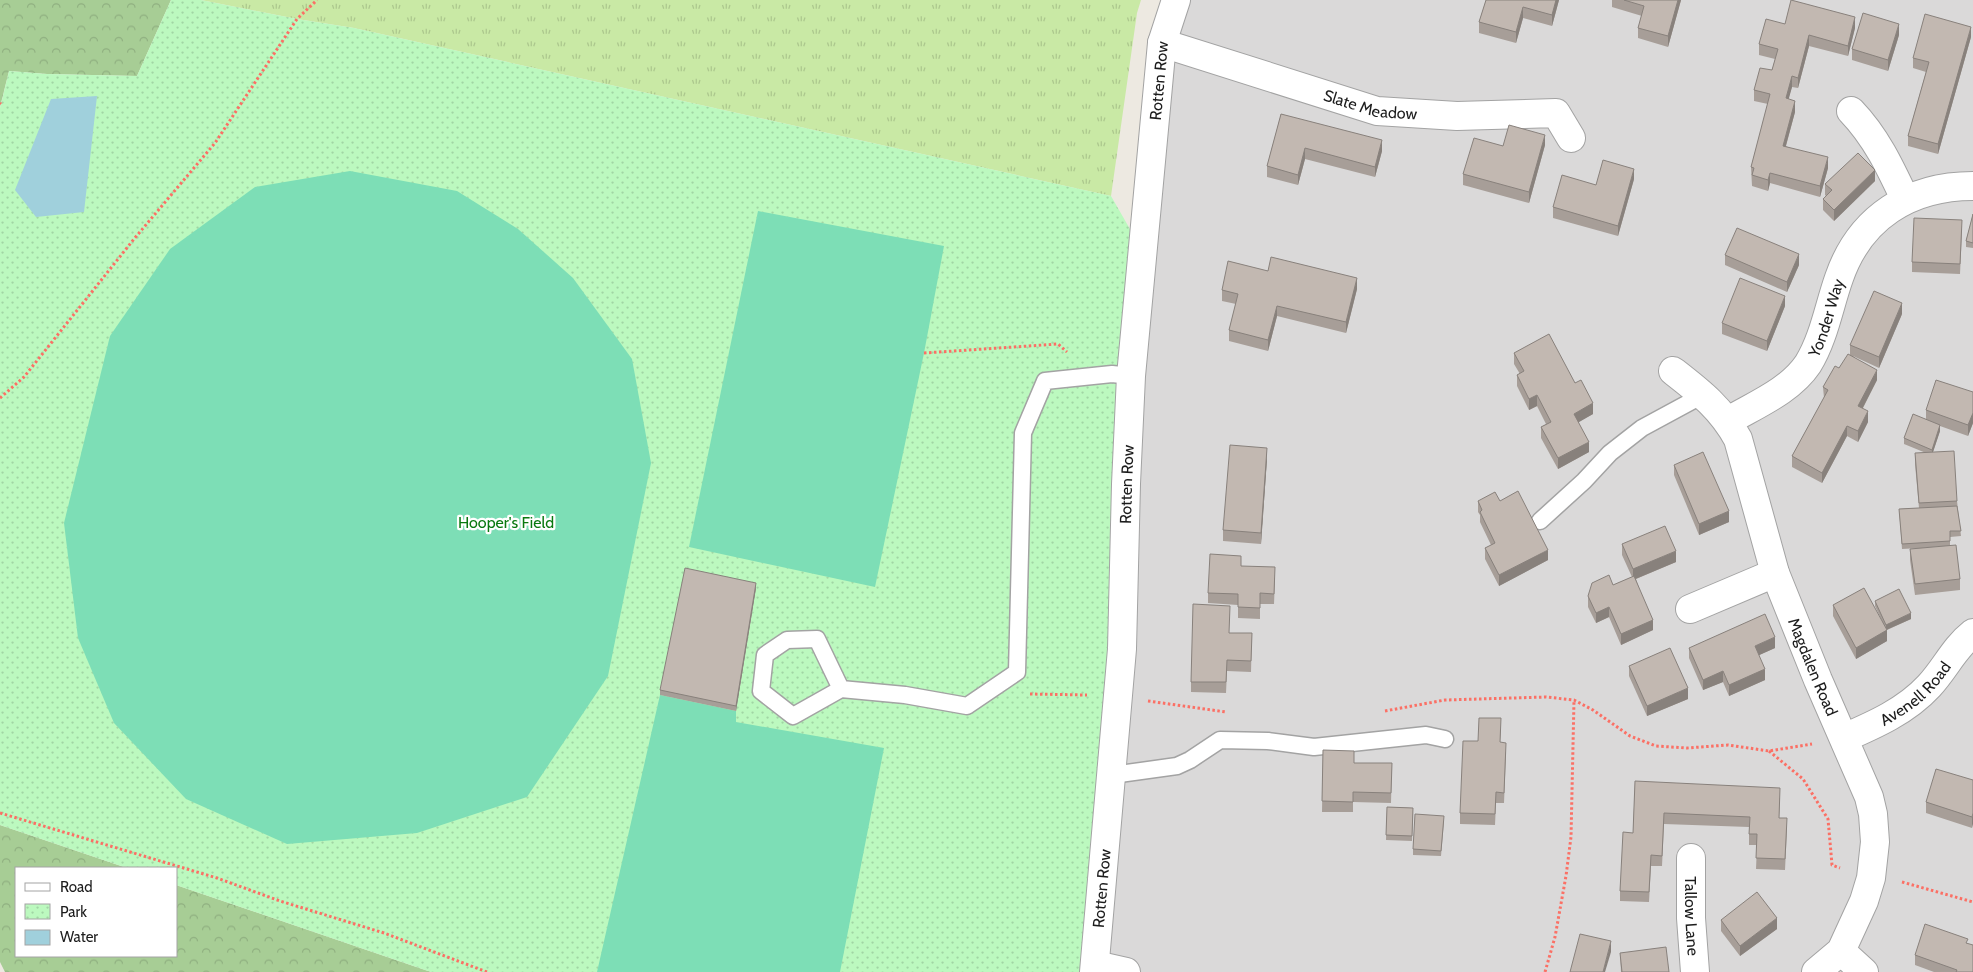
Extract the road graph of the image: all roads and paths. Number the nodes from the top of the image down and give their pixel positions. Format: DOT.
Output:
graph roads {
  1 [pos="317,0"];
  2 [pos="1176,0"];
  3 [pos="1162,43"];
  4 [pos="1851,111"];
  5 [pos="1571,138"];
  6 [pos="1973,186"];
  7 [pos="1905,199"];
  8 [pos="924,354"];
  9 [pos="1673,371"];
  10 [pos="1122,375"];
  11 [pos="1703,395"];
  12 [pos="0,398"];
  13 [pos="1728,421"];
  14 [pos="1540,522"];
  15 [pos="1775,574"];
  16 [pos="1690,609"];
  17 [pos="1973,633"];
  18 [pos="841,689"];
  19 [pos="1574,700"];
  20 [pos="1444,738"];
  21 [pos="1844,738"];
  22 [pos="1769,751"];
  23 [pos="1112,775"];
  24 [pos="0,813"];
  25 [pos="1691,858"];
  26 [pos="1871,878"];
  27 [pos="1973,902"];
  28 [pos="1841,951"];
  29 [pos="1094,968"];
  30 [pos="487,972"];
  31 [pos="1126,972"];
  32 [pos="1546,972"];
  33 [pos="1695,972"];
  34 [pos="1816,972"];
  35 [pos="1864,972"];
  1 -- 12 [label="path"];
  2 -- 3 [label="street, Rotten Row"];
  3 -- 5 [label="street, Slate Meadow"];
  3 -- 10 [label="street, Rotten Row"];
  4 -- 7 [label="street"];
  6 -- 7 [label="street, Yonder Way"];
  7 -- 13 [label="street, Yonder Way"];
  8 -- 10 [label="path"];
  9 -- 11 [label="street, Magdalen Road"];
  10 -- 18 [label="lane"];
  10 -- 23 [label="street, Rotten Row"];
  11 -- 13 [label="street, Magdalen Road"];
  11 -- 14 [label="lane"];
  13 -- 15 [label="street, Magdalen Road"];
  15 -- 16 [label="street"];
  15 -- 21 [label="street, Magdalen Road"];
  17 -- 21 [label="street, Avenell Road"];
  18 -- 18 [label="lane"];
  19 -- 32 [label="path"];
  20 -- 23 [label="lane"];
  21 -- 26 [label="street, Magdalen Road"];
  22 -- 26 [label="path"];
  23 -- 29 [label="street, Rotten Row"];
  24 -- 30 [label="path"];
  25 -- 33 [label="street, Tallow Lane"];
  26 -- 27 [label="path"];
  26 -- 28 [label="street, Magdalen Road"];
  28 -- 34 [label="street, Magdalen Road"];
  28 -- 35 [label="street"];
  29 -- 31 [label="street"];
}
